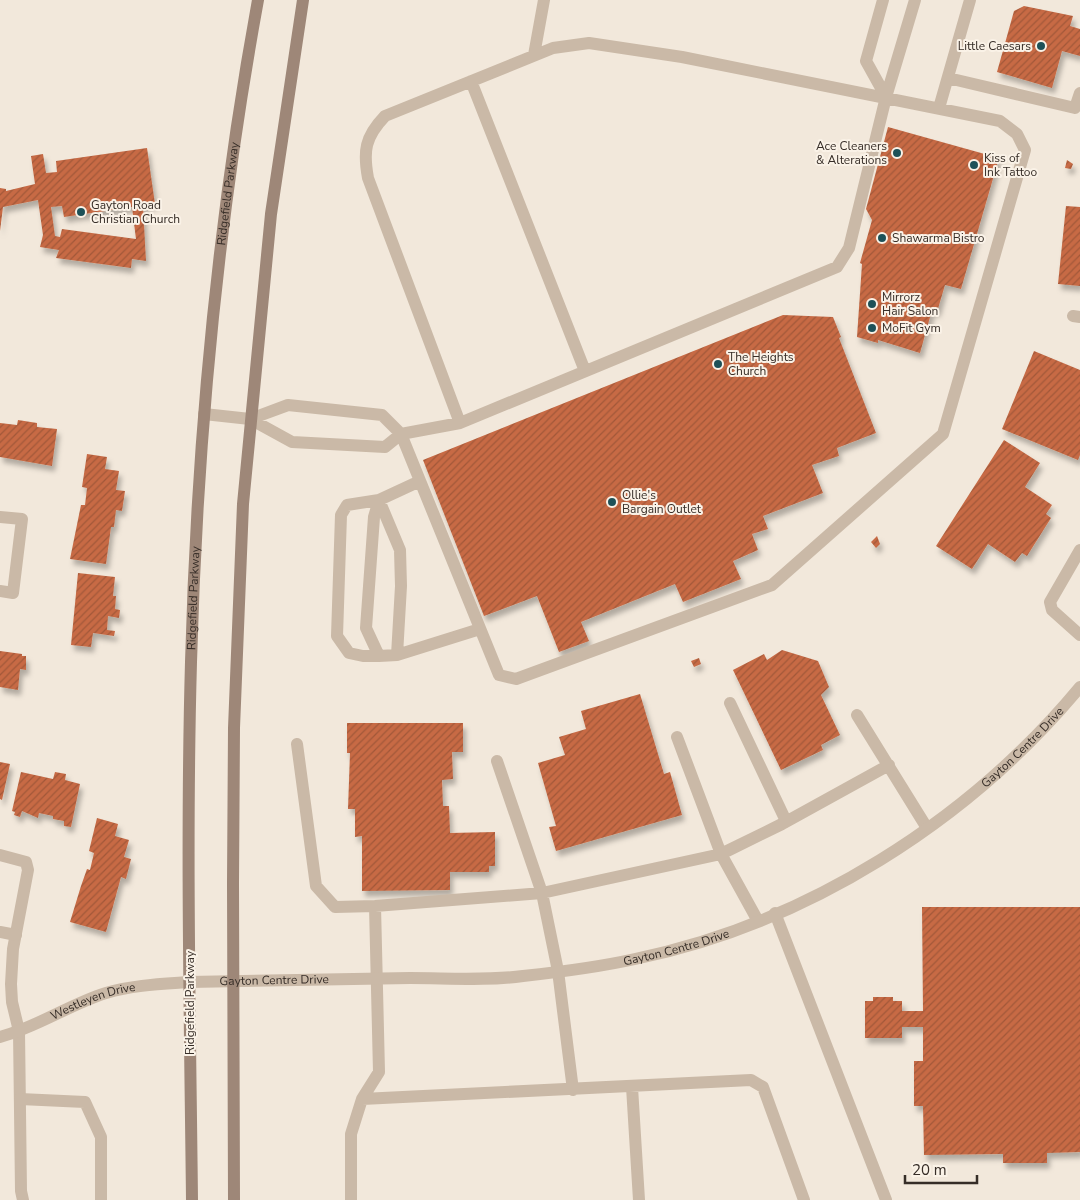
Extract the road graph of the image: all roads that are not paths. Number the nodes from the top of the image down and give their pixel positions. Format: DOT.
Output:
graph roads {
  1 [pos="258,0"];
  2 [pos="303,0"];
  3 [pos="544,0"];
  4 [pos="883,0"];
  5 [pos="915,0"];
  6 [pos="970,0"];
  7 [pos="534,55"];
  8 [pos="948,78"];
  9 [pos="471,81"];
  10 [pos="1080,93"];
  11 [pos="886,97"];
  12 [pos="939,108"];
  13 [pos="585,371"];
  14 [pos="204,414"];
  15 [pos="250,418"];
  16 [pos="460,423"];
  17 [pos="401,434"];
  18 [pos="420,481"];
  19 [pos="379,500"];
  20 [pos="0,517"];
  21 [pos="1080,550"];
  22 [pos="0,591"];
  23 [pos="480,629"];
  24 [pos="1080,635"];
  25 [pos="396,654"];
  26 [pos="379,656"];
  27 [pos="1080,687"];
  28 [pos="730,704"];
  29 [pos="857,715"];
  30 [pos="677,737"];
  31 [pos="297,744"];
  32 [pos="497,761"];
  33 [pos="889,765"];
  34 [pos="786,821"];
  35 [pos="927,828"];
  36 [pos="721,854"];
  37 [pos="0,855"];
  38 [pos="542,893"];
  39 [pos="375,906"];
  40 [pos="775,913"];
  41 [pos="758,921"];
  42 [pos="0,932"];
  43 [pos="16,934"];
  44 [pos="558,971"];
  45 [pos="378,978"];
  46 [pos="233,981"];
  47 [pos="189,982"];
  48 [pos="19,1031"];
  49 [pos="0,1037"];
  50 [pos="632,1087"];
  51 [pos="573,1090"];
  52 [pos="20,1099"];
  53 [pos="362,1099"];
  54 [pos="23,1200"];
  55 [pos="101,1200"];
  56 [pos="192,1200"];
  57 [pos="234,1200"];
  58 [pos="351,1200"];
  59 [pos="639,1200"];
  60 [pos="804,1200"];
  61 [pos="886,1200"];
  1 -- 14 [label="main road, Ridgefield Parkway"];
  2 -- 15 [label="main road"];
  3 -- 7 [label="street"];
  4 -- 11 [label="street"];
  5 -- 11 [label="street"];
  6 -- 8 [label="street"];
  7 -- 9 [label="street"];
  7 -- 11 [label="street"];
  8 -- 10 [label="street"];
  8 -- 12 [label="street"];
  9 -- 13 [label="street"];
  9 -- 16 [label="street"];
  11 -- 12 [label="street"];
  11 -- 13 [label="street"];
  12 -- 23 [label="street"];
  13 -- 16 [label="street"];
  14 -- 15 [label="street"];
  14 -- 47 [label="main road, Ridgefield Parkway"];
  15 -- 17 [label="street"];
  15 -- 17 [label="street"];
  15 -- 46 [label="main road"];
  16 -- 17 [label="street"];
  17 -- 18 [label="street"];
  18 -- 19 [label="street"];
  18 -- 23 [label="street"];
  19 -- 25 [label="street"];
  19 -- 26 [label="street"];
  19 -- 26 [label="street"];
  20 -- 22 [label="street"];
  21 -- 24 [label="street"];
  23 -- 25 [label="street"];
  25 -- 26 [label="street"];
  27 -- 35 [label="street, Gayton Centre Drive"];
  28 -- 34 [label="street"];
  29 -- 33 [label="street"];
  30 -- 36 [label="street"];
  31 -- 39 [label="street"];
  32 -- 38 [label="street"];
  33 -- 34 [label="street"];
  33 -- 35 [label="street"];
  34 -- 36 [label="street"];
  35 -- 40 [label="street, Gayton Centre Drive"];
  36 -- 38 [label="street"];
  36 -- 41 [label="street"];
  37 -- 43 [label="street"];
  38 -- 39 [label="street"];
  38 -- 44 [label="street"];
  39 -- 45 [label="street"];
  40 -- 41 [label="street, Gayton Centre Drive"];
  40 -- 61 [label="street"];
  41 -- 44 [label="street, Gayton Centre Drive"];
  42 -- 43 [label="street"];
  43 -- 48 [label="street"];
  44 -- 45 [label="street, Gayton Centre Drive"];
  44 -- 51 [label="street"];
  45 -- 46 [label="street, Gayton Centre Drive"];
  45 -- 53 [label="street"];
  46 -- 47 [label="street, Gayton Centre Drive"];
  46 -- 57 [label="main road"];
  47 -- 48 [label="street, Westleyen Drive"];
  47 -- 56 [label="main road, Ridgefield Parkway"];
  48 -- 49 [label="street, Westleyen Drive"];
  48 -- 52 [label="street"];
  50 -- 51 [label="street"];
  50 -- 59 [label="street"];
  50 -- 60 [label="street"];
  51 -- 53 [label="street"];
  52 -- 54 [label="street"];
  52 -- 55 [label="street"];
  53 -- 58 [label="street"];
}
